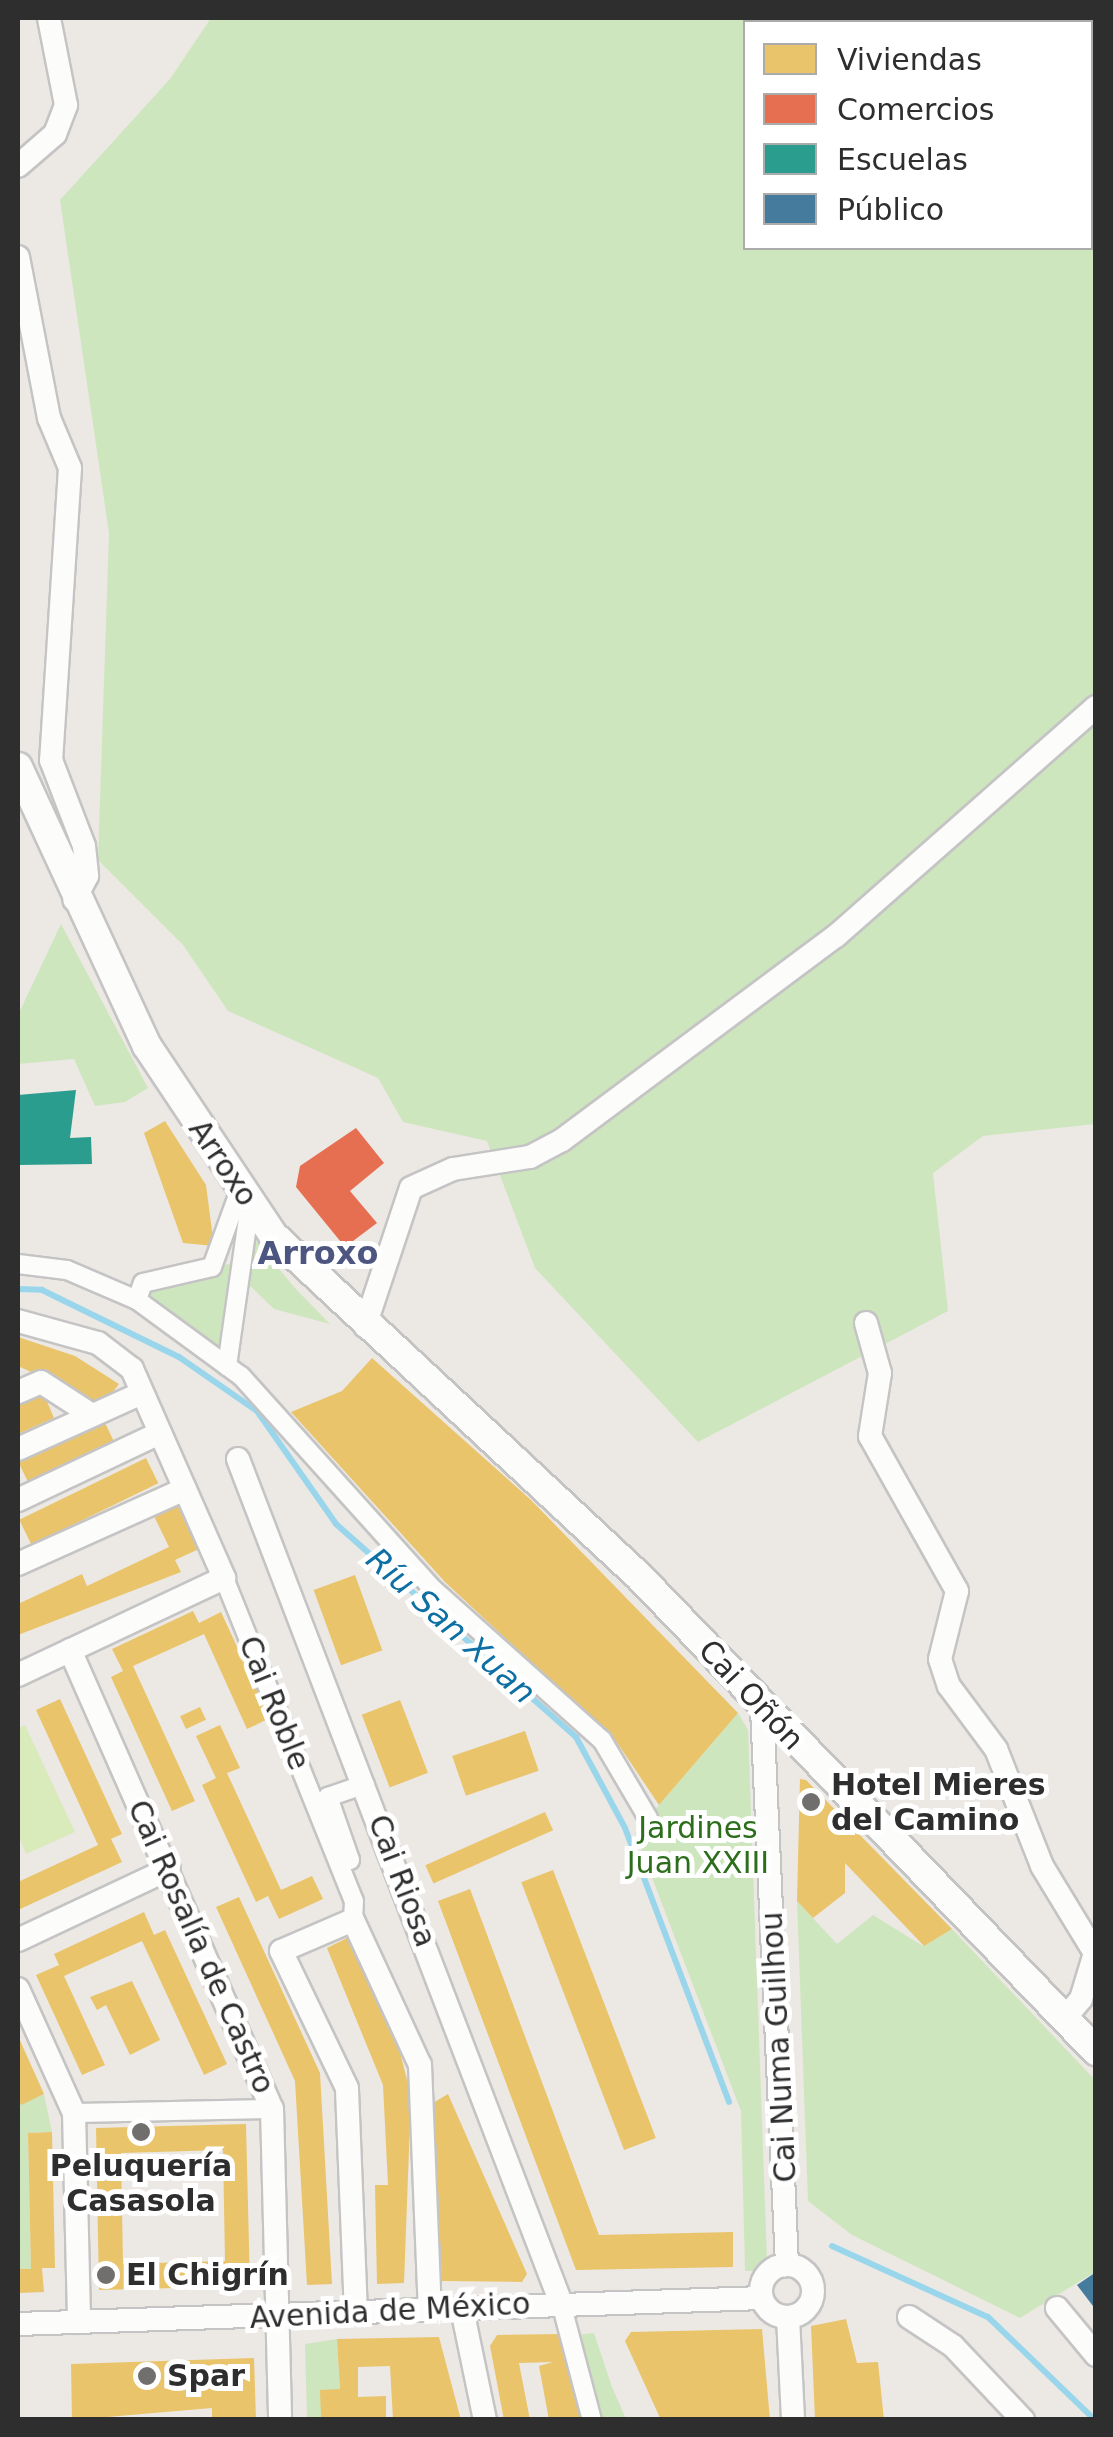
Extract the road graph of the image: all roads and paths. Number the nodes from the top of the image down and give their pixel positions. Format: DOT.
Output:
graph roads {
  1 [pos="53,19"];
  2 [pos="18,166"];
  3 [pos="18,256"];
  4 [pos="1096,707"];
  5 [pos="19,772"];
  6 [pos="74,900"];
  7 [pos="245,1198"];
  8 [pos="18,1264"];
  9 [pos="137,1300"];
  10 [pos="18,1321"];
  11 [pos="866,1322"];
  12 [pos="364,1326"];
  13 [pos="227,1366"];
  14 [pos="18,1392"];
  15 [pos="142,1393"];
  16 [pos="92,1415"];
  17 [pos="162,1437"];
  18 [pos="18,1449"];
  19 [pos="238,1459"];
  20 [pos="528,1472"];
  21 [pos="184,1489"];
  22 [pos="18,1500"];
  23 [pos="18,1564"];
  24 [pos="224,1578"];
  25 [pos="70,1650"];
  26 [pos="18,1675"];
  27 [pos="762,1708"];
  28 [pos="365,1784"];
  29 [pos="648,1818"];
  30 [pos="327,1834"];
  31 [pos="168,1870"];
  32 [pos="352,1920"];
  33 [pos="18,1940"];
  34 [pos="18,1988"];
  35 [pos="1065,2018"];
  36 [pos="1096,2051"];
  37 [pos="272,2109"];
  38 [pos="74,2113"];
  39 [pos="788,2265"];
  40 [pos="762,2298"];
  41 [pos="561,2304"];
  42 [pos="462,2308"];
  43 [pos="1057,2308"];
  44 [pos="430,2310"];
  45 [pos="356,2314"];
  46 [pos="788,2316"];
  47 [pos="909,2316"];
  48 [pos="275,2317"];
  49 [pos="79,2322"];
  50 [pos="18,2324"];
  51 [pos="1096,2354"];
  52 [pos="280,2420"];
  53 [pos="484,2420"];
  54 [pos="592,2420"];
  55 [pos="794,2420"];
  56 [pos="1024,2420"];
  1 -- 2 [label="street"];
  3 -- 6 [label="street"];
  4 -- 12 [label="street"];
  5 -- 6 [label="street, Arroxo"];
  6 -- 7 [label="street, Arroxo"];
  7 -- 9 [label="street"];
  7 -- 12 [label="street, Arroxo"];
  7 -- 13 [label="street"];
  8 -- 9 [label="street"];
  9 -- 13 [label="street"];
  10 -- 15 [label="street, Cai Roble"];
  11 -- 35 [label="street"];
  12 -- 20 [label="street, Arroxo"];
  13 -- 29 [label="street"];
  14 -- 16 [label="street"];
  15 -- 16 [label="street"];
  15 -- 17 [label="street, Cai Roble"];
  16 -- 18 [label="street"];
  17 -- 21 [label="street, Cai Roble"];
  17 -- 22 [label="street"];
  19 -- 28 [label="street, Cai Riosa"];
  20 -- 27 [label="street, Cai Oñón"];
  21 -- 23 [label="street"];
  21 -- 24 [label="street, Cai Roble"];
  24 -- 25 [label="street"];
  24 -- 30 [label="street, Cai Roble"];
  25 -- 26 [label="street"];
  25 -- 31 [label="street, Cai Rosalía de Castro"];
  27 -- 35 [label="street, Cai Oñón"];
  27 -- 39 [label="street, Cai Numa Guilhou"];
  28 -- 30 [label="street"];
  28 -- 41 [label="street, Cai Riosa"];
  30 -- 32 [label="street, Cai Roble"];
  31 -- 33 [label="street"];
  31 -- 37 [label="street, Cai Rosalía de Castro"];
  32 -- 44 [label="street"];
  32 -- 45 [label="street"];
  34 -- 38 [label="street"];
  35 -- 36 [label="street, Cai Oñón"];
  37 -- 38 [label="street"];
  37 -- 48 [label="street, Cai Rosalía de Castro"];
  38 -- 49 [label="street"];
  39 -- 40 [label="street"];
  39 -- 46 [label="street"];
  40 -- 41 [label="street, Avenida de México"];
  40 -- 46 [label="street"];
  41 -- 42 [label="street, Avenida de México"];
  41 -- 54 [label="street"];
  42 -- 44 [label="street, Avenida de México"];
  42 -- 53 [label="street"];
  43 -- 51 [label="street"];
  44 -- 45 [label="street, Avenida de México"];
  45 -- 48 [label="street, Avenida de México"];
  46 -- 55 [label="street"];
  47 -- 56 [label="street"];
  48 -- 49 [label="street, Avenida de México"];
  48 -- 52 [label="street, Cai Rosalía de Castro"];
  49 -- 50 [label="street, Avenida de México"];
}
